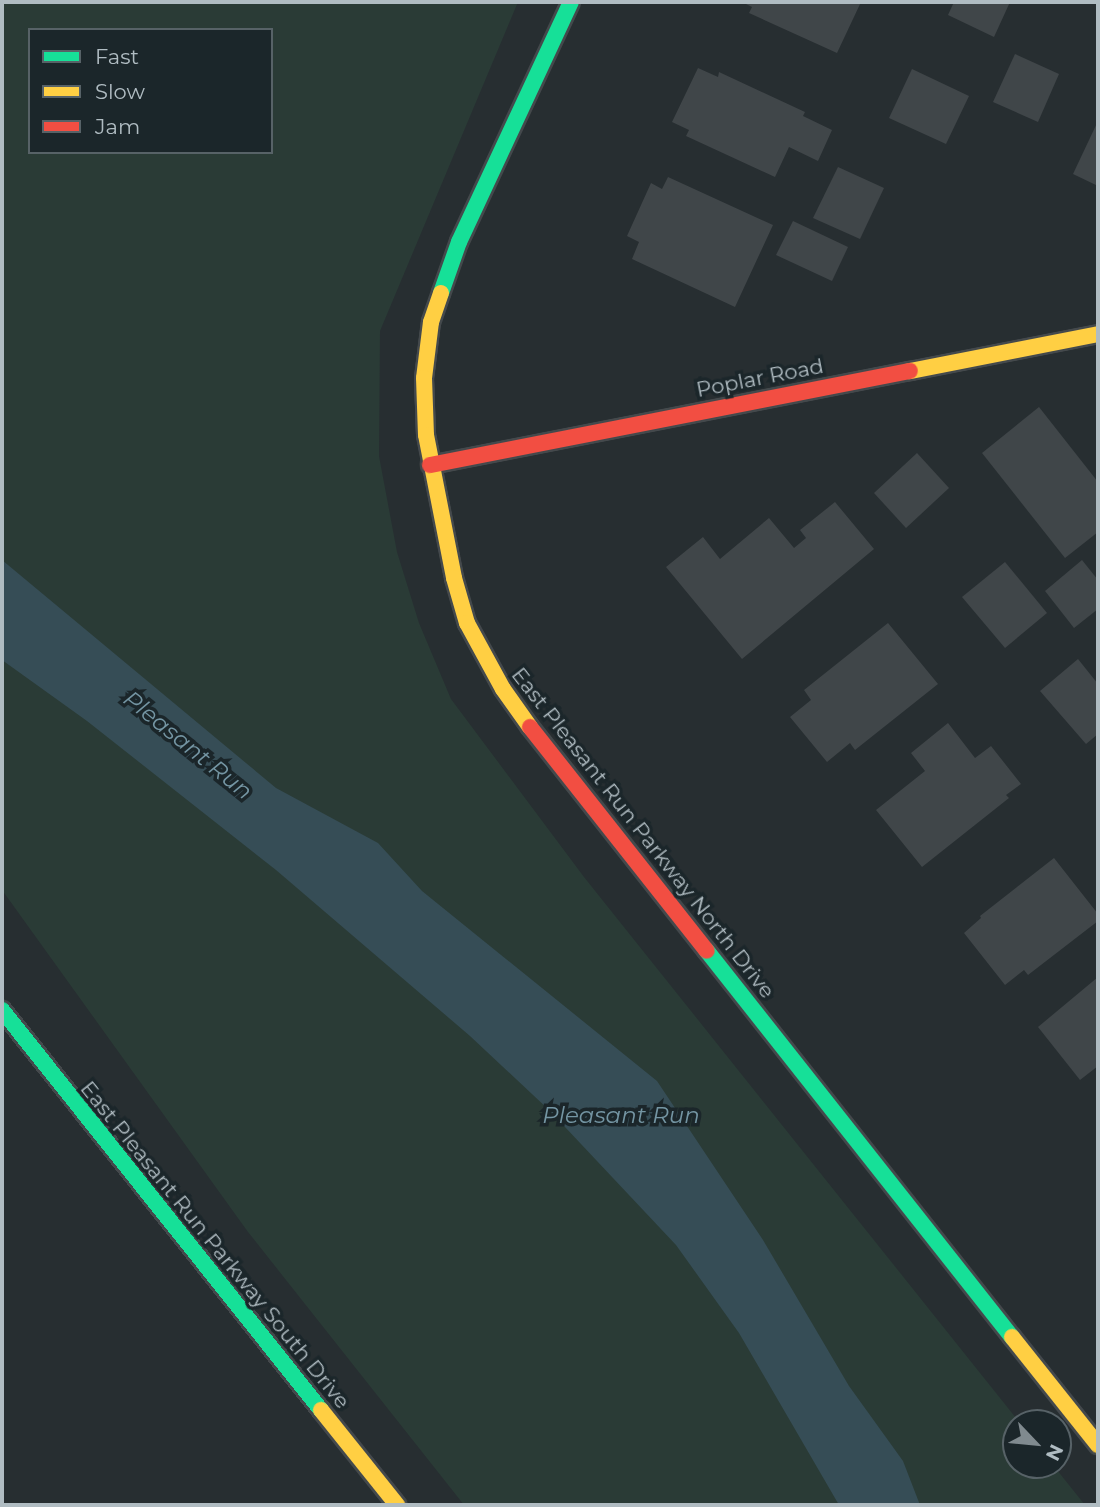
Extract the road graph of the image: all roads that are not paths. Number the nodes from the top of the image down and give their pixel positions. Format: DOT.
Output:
graph roads {
  1 [pos="571,2"];
  2 [pos="1098,334"];
  3 [pos="430,465"];
  4 [pos="2,1010"];
  5 [pos="1098,1445"];
  6 [pos="397,1505"];
  1 -- 3 [label="main road, East Pleasant Run Parkway North Drive"];
  2 -- 3 [label="main road, Poplar Road"];
  3 -- 5 [label="main road, East Pleasant Run Parkway North Drive"];
  4 -- 6 [label="main road, East Pleasant Run Parkway South Drive"];
}
